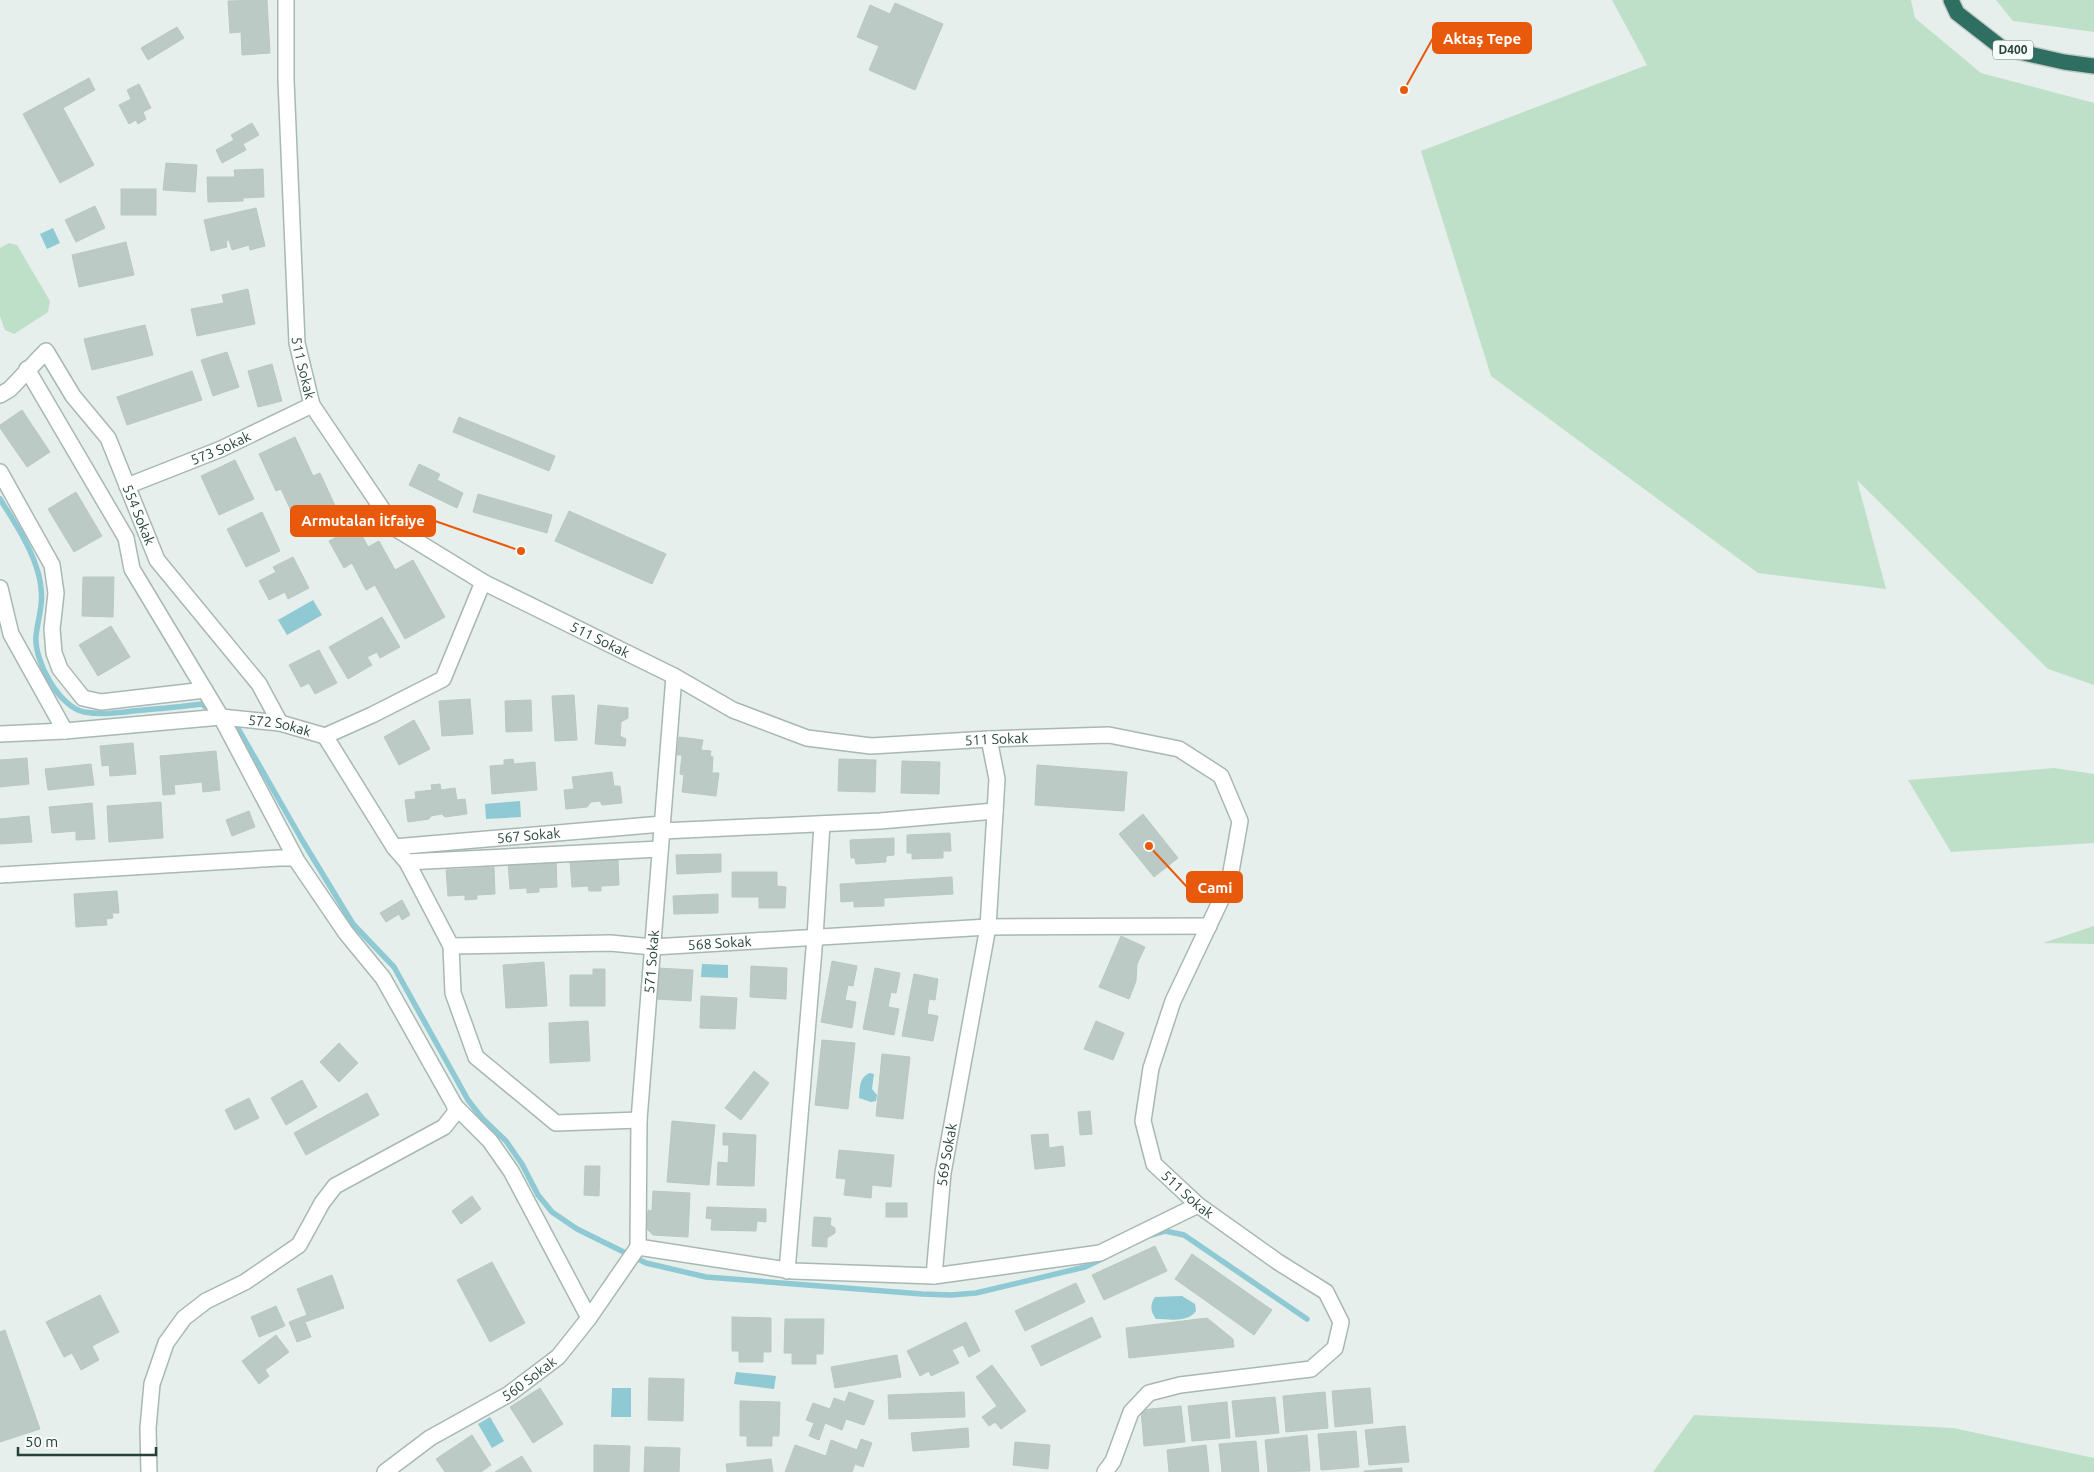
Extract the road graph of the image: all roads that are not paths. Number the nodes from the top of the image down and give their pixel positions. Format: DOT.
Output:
graph roads {
  1 [pos="286,0"];
  2 [pos="1951,0"];
  3 [pos="2094,66"];
  4 [pos="27,369"];
  5 [pos="0,395"];
  6 [pos="312,405"];
  7 [pos="0,472"];
  8 [pos="127,486"];
  9 [pos="483,582"];
  10 [pos="0,588"];
  11 [pos="674,676"];
  12 [pos="205,690"];
  13 [pos="221,718"];
  14 [pos="280,723"];
  15 [pos="65,731"];
  16 [pos="0,734"];
  17 [pos="325,736"];
  18 [pos="989,738"];
  19 [pos="995,811"];
  20 [pos="822,824"];
  21 [pos="662,828"];
  22 [pos="394,846"];
  23 [pos="660,849"];
  24 [pos="295,858"];
  25 [pos="407,862"];
  26 [pos="0,875"];
  27 [pos="1209,926"];
  28 [pos="988,927"];
  29 [pos="815,937"];
  30 [pos="451,946"];
  31 [pos="652,946"];
  32 [pos="455,1106"];
  33 [pos="639,1120"];
  34 [pos="1198,1205"];
  35 [pos="634,1253"];
  36 [pos="787,1271"];
  37 [pos="934,1276"];
  38 [pos="588,1318"];
  39 [pos="149,1472"];
  40 [pos="385,1472"];
  41 [pos="1105,1472"];
  1 -- 6 [label="street, 511 Sokak"];
  2 -- 3 [label="highway, D400"];
  4 -- 5 [label="street, 554 Sokak"];
  4 -- 8 [label="street, 554 Sokak"];
  4 -- 12 [label="street"];
  6 -- 8 [label="street, 573 Sokak"];
  6 -- 9 [label="street, 511 Sokak"];
  7 -- 12 [label="street"];
  8 -- 14 [label="street, 554 Sokak"];
  9 -- 11 [label="street, 511 Sokak"];
  9 -- 17 [label="street, 572 Sokak"];
  10 -- 15 [label="street"];
  11 -- 18 [label="street, 511 Sokak"];
  11 -- 21 [label="street, 571 Sokak"];
  12 -- 13 [label="street"];
  13 -- 14 [label="street, 572 Sokak"];
  13 -- 15 [label="street, 572 Sokak"];
  13 -- 24 [label="street"];
  14 -- 17 [label="street, 572 Sokak"];
  15 -- 16 [label="street, 572 Sokak"];
  17 -- 22 [label="street"];
  18 -- 19 [label="street, 569 Sokak"];
  18 -- 27 [label="street, 511 Sokak"];
  19 -- 20 [label="street, 567 Sokak"];
  19 -- 28 [label="street, 569 Sokak"];
  20 -- 21 [label="street, 567 Sokak"];
  20 -- 29 [label="street"];
  21 -- 22 [label="street, 567 Sokak"];
  21 -- 23 [label="street, 571 Sokak"];
  22 -- 25 [label="street"];
  23 -- 25 [label="street, 567 Sokak"];
  23 -- 31 [label="street, 571 Sokak"];
  24 -- 26 [label="street"];
  24 -- 32 [label="street"];
  25 -- 30 [label="street"];
  27 -- 28 [label="street, 568 Sokak"];
  27 -- 34 [label="street, 511 Sokak"];
  28 -- 29 [label="street, 568 Sokak"];
  28 -- 37 [label="street, 569 Sokak"];
  29 -- 31 [label="street, 568 Sokak"];
  29 -- 36 [label="street"];
  30 -- 31 [label="street, 568 Sokak"];
  30 -- 33 [label="street"];
  31 -- 33 [label="street, 571 Sokak"];
  32 -- 38 [label="street"];
  32 -- 39 [label="street"];
  33 -- 35 [label="street, 571 Sokak"];
  34 -- 37 [label="street"];
  34 -- 41 [label="street, 511 Sokak"];
  35 -- 36 [label="street"];
  35 -- 38 [label="street, 560 Sokak"];
  36 -- 37 [label="street"];
  38 -- 40 [label="street, 560 Sokak"];
}
